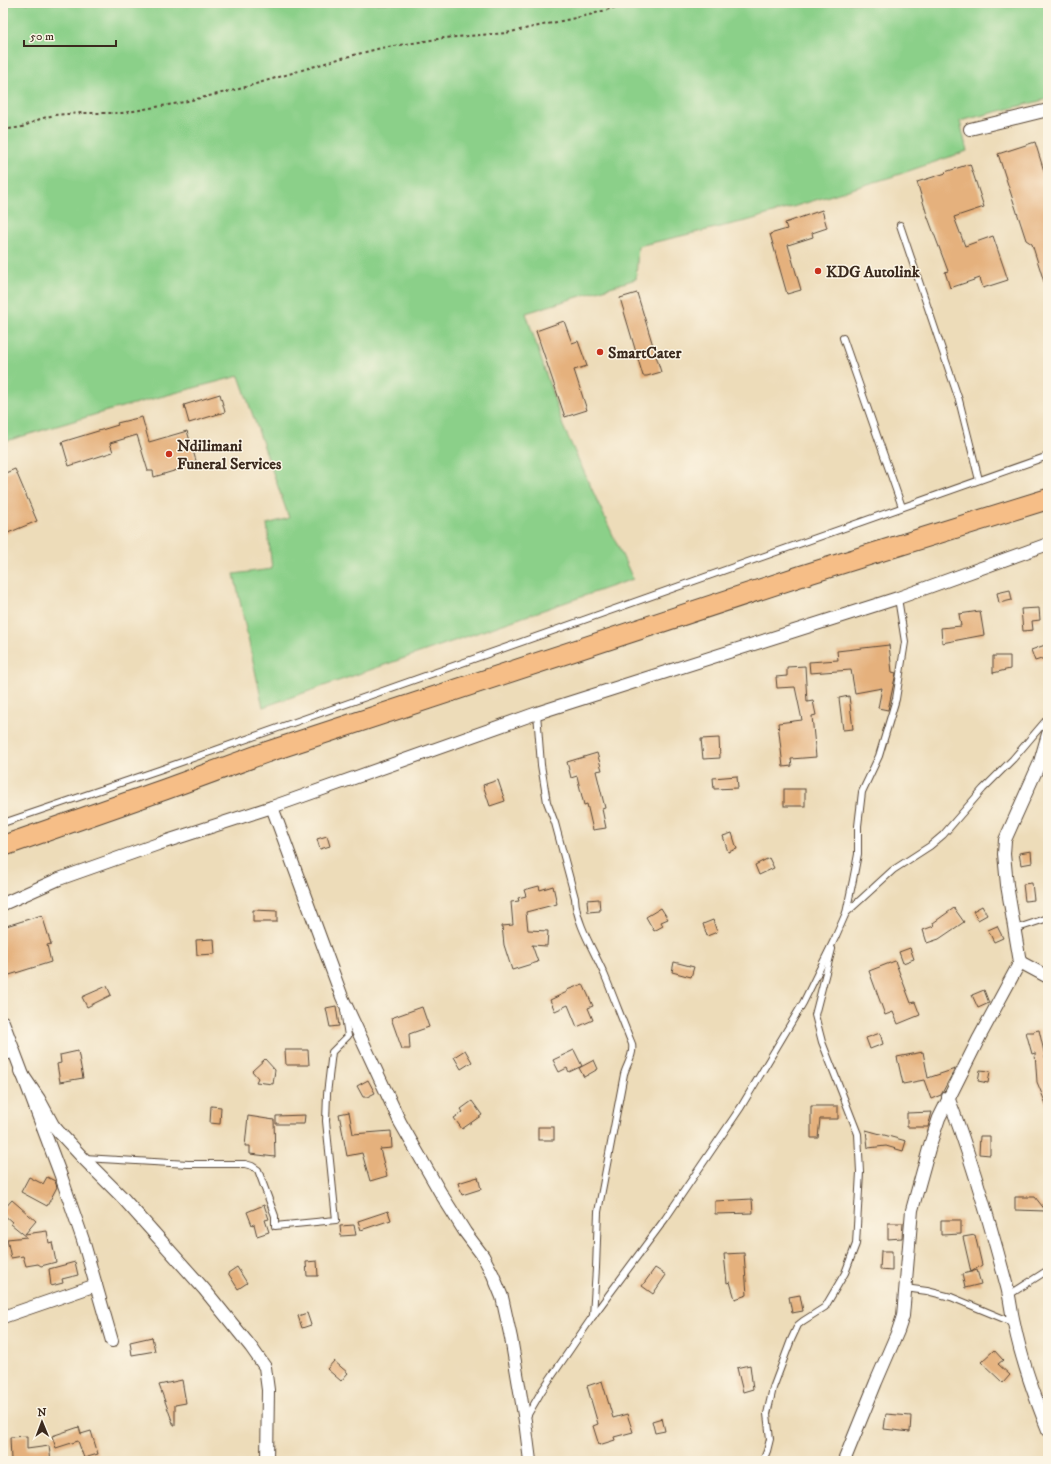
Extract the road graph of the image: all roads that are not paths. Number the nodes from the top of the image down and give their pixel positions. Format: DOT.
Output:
graph roads {
  1 [pos="1048,110"];
  2 [pos="970,129"];
  3 [pos="900,225"];
  4 [pos="843,338"];
  5 [pos="1048,456"];
  6 [pos="979,480"];
  7 [pos="1048,487"];
  8 [pos="1048,499"];
  9 [pos="902,507"];
  10 [pos="1048,544"];
  11 [pos="801,576"];
  12 [pos="898,598"];
  13 [pos="537,713"];
  14 [pos="1048,718"];
  15 [pos="1048,734"];
  16 [pos="272,807"];
  17 [pos="3,823"];
  18 [pos="3,846"];
  19 [pos="3,904"];
  20 [pos="846,913"];
  21 [pos="1048,918"];
  22 [pos="1015,929"];
  23 [pos="835,938"];
  24 [pos="1020,962"];
  25 [pos="1048,977"];
  26 [pos="342,998"];
  27 [pos="3,1022"];
  28 [pos="15,1054"];
  29 [pos="3,1058"];
  30 [pos="20,1071"];
  31 [pos="948,1097"];
  32 [pos="83,1158"];
  33 [pos="1048,1270"];
  34 [pos="96,1284"];
  35 [pos="905,1288"];
  36 [pos="1009,1295"];
  37 [pos="593,1316"];
  38 [pos="3,1317"];
  39 [pos="1014,1323"];
  40 [pos="112,1341"];
  41 [pos="525,1421"];
  42 [pos="1048,1430"];
  43 [pos="267,1461"];
  44 [pos="530,1461"];
  45 [pos="763,1461"];
  46 [pos="844,1461"];
  1 -- 2 [label="street"];
  3 -- 6 [label="lane"];
  4 -- 9 [label="lane"];
  5 -- 6 [label="lane"];
  6 -- 9 [label="lane"];
  7 -- 11 [label="highway"];
  8 -- 11 [label="highway"];
  9 -- 17 [label="lane"];
  10 -- 12 [label="street"];
  11 -- 18 [label="highway"];
  12 -- 13 [label="street"];
  12 -- 20 [label="lane"];
  13 -- 16 [label="street"];
  13 -- 37 [label="lane"];
  14 -- 20 [label="lane"];
  15 -- 22 [label="street"];
  16 -- 19 [label="street"];
  16 -- 26 [label="street"];
  20 -- 23 [label="lane"];
  21 -- 22 [label="lane"];
  22 -- 24 [label="street"];
  23 -- 37 [label="lane"];
  23 -- 45 [label="lane"];
  24 -- 25 [label="street"];
  24 -- 31 [label="street"];
  26 -- 32 [label="lane"];
  26 -- 41 [label="street"];
  27 -- 28 [label="street"];
  28 -- 29 [label="lane"];
  28 -- 30 [label="street"];
  30 -- 32 [label="street"];
  30 -- 34 [label="street"];
  31 -- 35 [label="street"];
  31 -- 36 [label="street"];
  32 -- 43 [label="street"];
  33 -- 36 [label="lane"];
  34 -- 38 [label="street"];
  34 -- 40 [label="street"];
  35 -- 39 [label="lane"];
  35 -- 46 [label="street"];
  36 -- 39 [label="street"];
  37 -- 41 [label="lane"];
  39 -- 42 [label="street"];
  41 -- 44 [label="street"];
}
